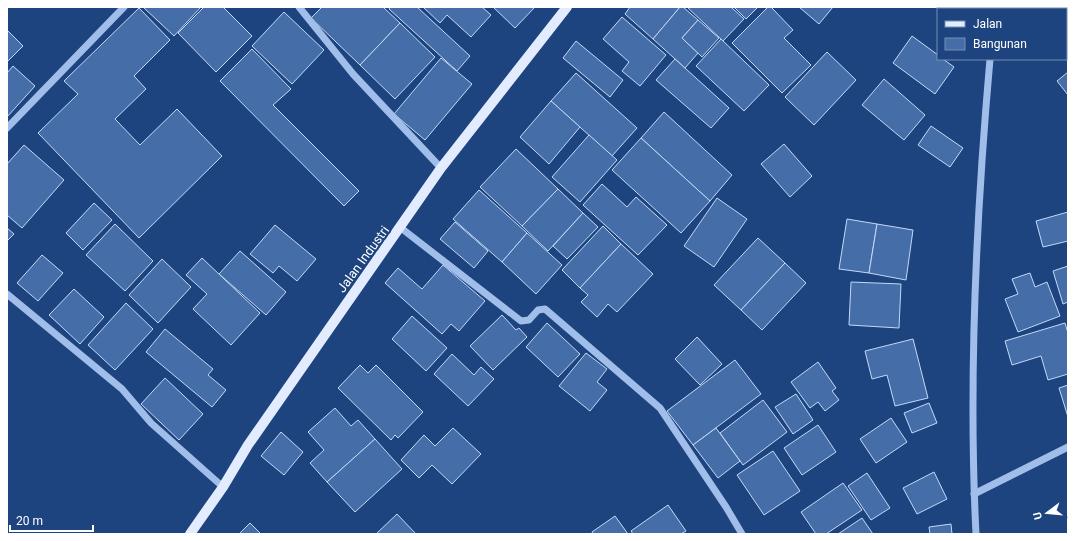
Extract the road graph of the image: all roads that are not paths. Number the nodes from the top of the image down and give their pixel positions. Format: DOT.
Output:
graph roads {
  1 [pos="124,7"];
  2 [pos="299,7"];
  3 [pos="563,8"];
  4 [pos="990,60"];
  5 [pos="7,127"];
  6 [pos="441,168"];
  7 [pos="401,228"];
  8 [pos="7,294"];
  9 [pos="1068,447"];
  10 [pos="223,487"];
  11 [pos="974,494"];
  12 [pos="190,534"];
  13 [pos="742,534"];
  14 [pos="976,534"];
  1 -- 5 [label="street"];
  2 -- 6 [label="street"];
  3 -- 6 [label="main road, Jalan Industri"];
  4 -- 11 [label="street"];
  6 -- 7 [label="main road, Jalan Industri"];
  7 -- 10 [label="main road, Jalan Industri"];
  7 -- 13 [label="street"];
  8 -- 10 [label="street"];
  9 -- 11 [label="street"];
  10 -- 12 [label="main road, Jalan Industri"];
  11 -- 14 [label="street"];
}
